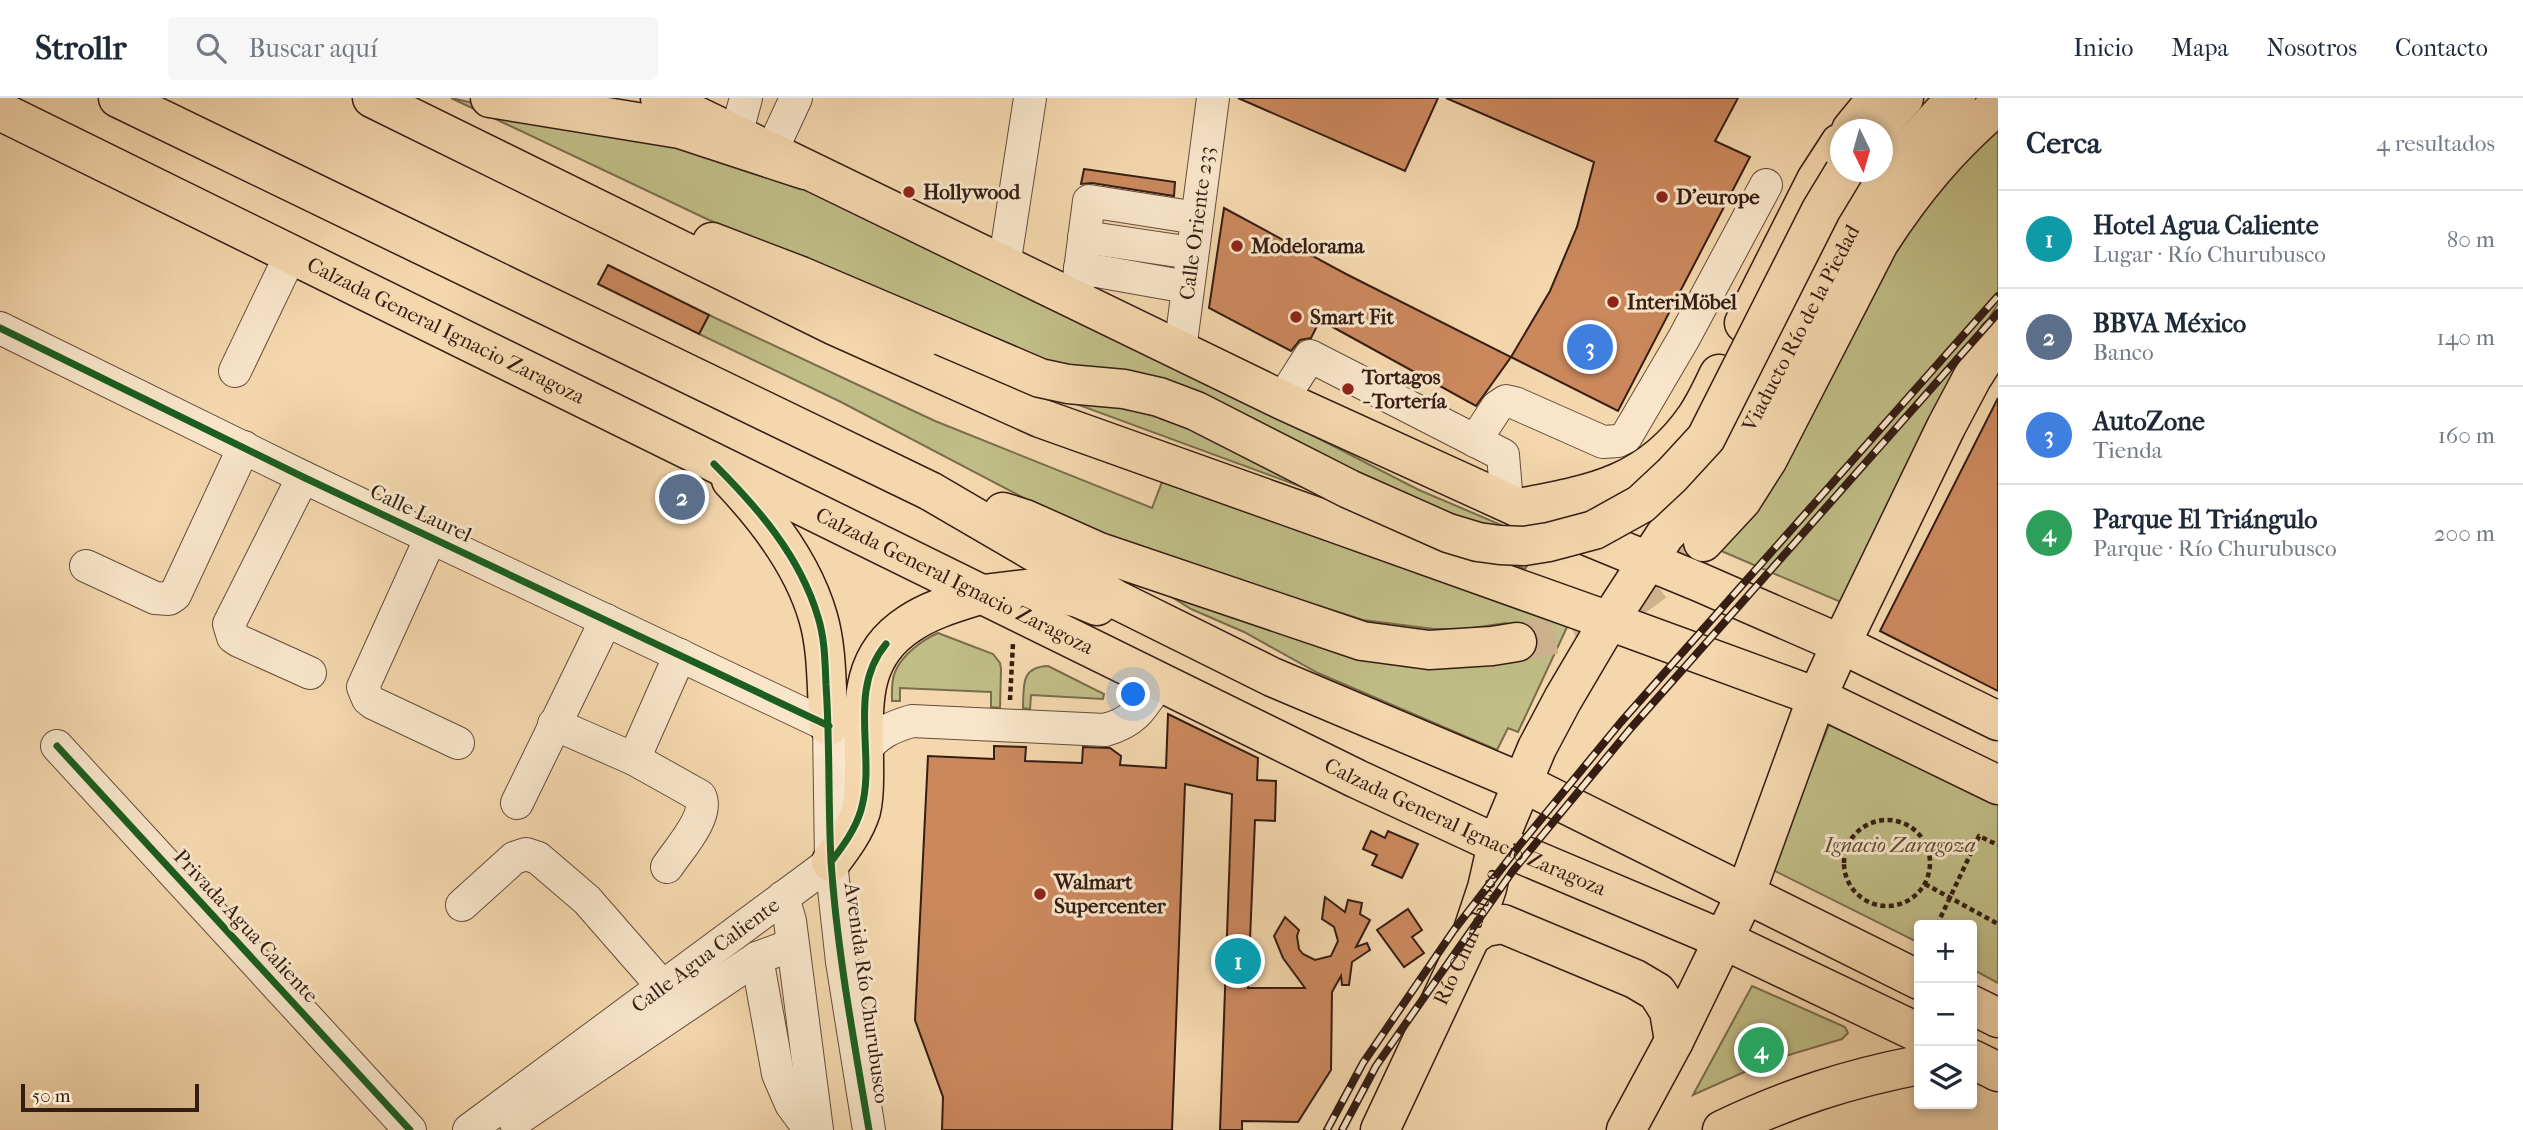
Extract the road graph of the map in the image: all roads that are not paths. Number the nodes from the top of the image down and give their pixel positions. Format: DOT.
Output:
graph roads {
  1 [pos="118,98"];
  2 [pos="372,98"];
  3 [pos="491,98"];
  4 [pos="660,98"];
  5 [pos="746,98"];
  6 [pos="796,98"];
  7 [pos="1030,98"];
  8 [pos="1213,98"];
  9 [pos="1877,98"];
  10 [pos="1904,98"];
  11 [pos="1956,98"];
  12 [pos="1998,105"];
  13 [pos="0,111"];
  14 [pos="1860,119"];
  15 [pos="1885,119"];
  16 [pos="736,135"];
  17 [pos="771,152"];
  18 [pos="1830,158"];
  19 [pos="805,170"];
  20 [pos="1838,182"];
  21 [pos="1766,185"];
  22 [pos="1196,218"];
  23 [pos="624,223"];
  24 [pos="1741,228"];
  25 [pos="1084,237"];
  26 [pos="1783,243"];
  27 [pos="1192,253"];
  28 [pos="291,254"];
  29 [pos="1004,266"];
  30 [pos="1078,285"];
  31 [pos="1187,287"];
  32 [pos="0,328"];
  33 [pos="1998,337"];
  34 [pos="1180,350"];
  35 [pos="235,371"];
  36 [pos="1282,400"];
  37 [pos="1475,441"];
  38 [pos="1673,446"];
  39 [pos="244,447"];
  40 [pos="715,464"];
  41 [pos="303,477"];
  42 [pos="930,491"];
  43 [pos="1513,505"];
  44 [pos="430,537"];
  45 [pos="1703,542"];
  46 [pos="1648,561"];
  47 [pos="86,566"];
  48 [pos="999,602"];
  49 [pos="606,620"];
  50 [pos="1609,621"];
  51 [pos="1517,642"];
  52 [pos="1841,644"];
  53 [pos="680,655"];
  54 [pos="310,673"];
  55 [pos="1272,677"];
  56 [pos="1158,683"];
  57 [pos="1817,697"];
  58 [pos="1998,721"];
  59 [pos="554,724"];
  60 [pos="829,726"];
  61 [pos="458,743"];
  62 [pos="57,746"];
  63 [pos="864,751"];
  64 [pos="634,759"];
  65 [pos="1523,783"];
  66 [pos="1998,785"];
  67 [pos="517,803"];
  68 [pos="1497,844"];
  69 [pos="831,862"];
  70 [pos="667,867"];
  71 [pos="1745,895"];
  72 [pos="783,897"];
  73 [pos="461,905"];
  74 [pos="1471,936"];
  75 [pos="1724,940"];
  76 [pos="792,945"];
  77 [pos="757,958"];
  78 [pos="1914,978"];
  79 [pos="663,987"];
  80 [pos="1977,1008"];
  81 [pos="1998,1018"];
  82 [pos="1914,1031"];
  83 [pos="1674,1041"];
  84 [pos="1977,1059"];
  85 [pos="1998,1059"];
  86 [pos="1977,1062"];
  87 [pos="1914,1066"];
  88 [pos="1998,1072"];
  89 [pos="410,1130"];
  90 [pos="469,1130"];
  91 [pos="502,1130"];
  92 [pos="810,1130"];
  93 [pos="817,1130"];
  94 [pos="869,1130"];
  95 [pos="1380,1130"];
  96 [pos="1626,1130"];
  97 [pos="1722,1130"];
  1 -- 42 [label="main road"];
  2 -- 23 [label="main road"];
  3 -- 19 [label="main road"];
  4 -- 16 [label="main road"];
  5 -- 16 [label="street"];
  6 -- 17 [label="street"];
  7 -- 29 [label="street"];
  8 -- 22 [label="street, Calle Oriente 233"];
  9 -- 14 [label="main road"];
  10 -- 15 [label="main road"];
  11 -- 46 [label="main road, Viaducto Río de la Piedad"];
  12 -- 45 [label="main road"];
  13 -- 28 [label="main road, Calzada General Ignacio Zaragoza"];
  16 -- 17 [label="main road"];
  17 -- 19 [label="main road"];
  18 -- 26 [label="main road"];
  19 -- 29 [label="main road"];
  20 -- 23 [label="main road, bridge"];
  21 -- 24 [label="street"];
  22 -- 25 [label="street"];
  22 -- 27 [label="street, Calle Oriente 233"];
  23 -- 50 [label="main road"];
  24 -- 26 [label="street"];
  24 -- 37 [label="street"];
  25 -- 27 [label="street"];
  25 -- 30 [label="street"];
  26 -- 38 [label="main road"];
  27 -- 31 [label="street, Calle Oriente 233"];
  28 -- 35 [label="street"];
  28 -- 40 [label="main road, Calzada General Ignacio Zaragoza"];
  29 -- 30 [label="main road"];
  30 -- 31 [label="street"];
  30 -- 34 [label="main road"];
  31 -- 34 [label="street, Calle Oriente 233"];
  32 -- 39 [label="street, Calle Laurel"];
  33 -- 52 [label="main road"];
  34 -- 36 [label="main road"];
  36 -- 37 [label="street"];
  36 -- 43 [label="main road"];
  37 -- 43 [label="street"];
  38 -- 43 [label="main road"];
  38 -- 46 [label="main road"];
  39 -- 41 [label="street, Calle Laurel"];
  39 -- 47 [label="street"];
  40 -- 48 [label="main road, Calzada General Ignacio Zaragoza"];
  40 -- 60 [label="main road"];
  41 -- 44 [label="street, Calle Laurel"];
  41 -- 54 [label="street"];
  42 -- 51 [label="main road"];
  42 -- 55 [label="main road"];
  43 -- 46 [label="main road"];
  44 -- 49 [label="street, Calle Laurel"];
  44 -- 61 [label="street"];
  46 -- 50 [label="main road, Río Churubusco"];
  46 -- 52 [label="main road"];
  48 -- 55 [label="main road"];
  48 -- 56 [label="main road, Calzada General Ignacio Zaragoza"];
  48 -- 63 [label="main road"];
  49 -- 53 [label="street, Calle Laurel"];
  49 -- 59 [label="street"];
  50 -- 57 [label="main road"];
  50 -- 65 [label="main road, Río Churubusco"];
  52 -- 57 [label="main road"];
  52 -- 58 [label="main road"];
  53 -- 60 [label="street, Calle Laurel"];
  53 -- 64 [label="street"];
  55 -- 65 [label="main road"];
  56 -- 63 [label="street"];
  56 -- 68 [label="main road, Calzada General Ignacio Zaragoza"];
  57 -- 66 [label="main road"];
  57 -- 71 [label="main road"];
  59 -- 64 [label="street"];
  59 -- 67 [label="street"];
  60 -- 69 [label="street"];
  62 -- 89 [label="street, Privada Agua Caliente"];
  63 -- 69 [label="main road"];
  64 -- 70 [label="street"];
  65 -- 68 [label="main road, Río Churubusco"];
  65 -- 71 [label="main road"];
  68 -- 74 [label="main road, Río Churubusco"];
  68 -- 75 [label="main road, Calzada General Ignacio Zaragoza"];
  69 -- 72 [label="street, Calle Agua Caliente"];
  69 -- 94 [label="street, Avenida Río Churubusco"];
  71 -- 75 [label="main road"];
  71 -- 78 [label="main road"];
  72 -- 76 [label="street"];
  72 -- 79 [label="street, Calle Agua Caliente"];
  73 -- 79 [label="street"];
  74 -- 83 [label="main road"];
  74 -- 95 [label="main road, Río Churubusco"];
  75 -- 82 [label="main road, Calzada General Ignacio Zaragoza"];
  75 -- 83 [label="main road"];
  76 -- 77 [label="street"];
  76 -- 93 [label="street"];
  77 -- 91 [label="street"];
  77 -- 92 [label="street"];
  79 -- 90 [label="street, Calle Agua Caliente"];
  80 -- 81 [label="main road"];
  83 -- 96 [label="main road"];
  84 -- 85 [label="main road"];
  86 -- 88 [label="main road"];
  87 -- 97 [label="main road"];
}
